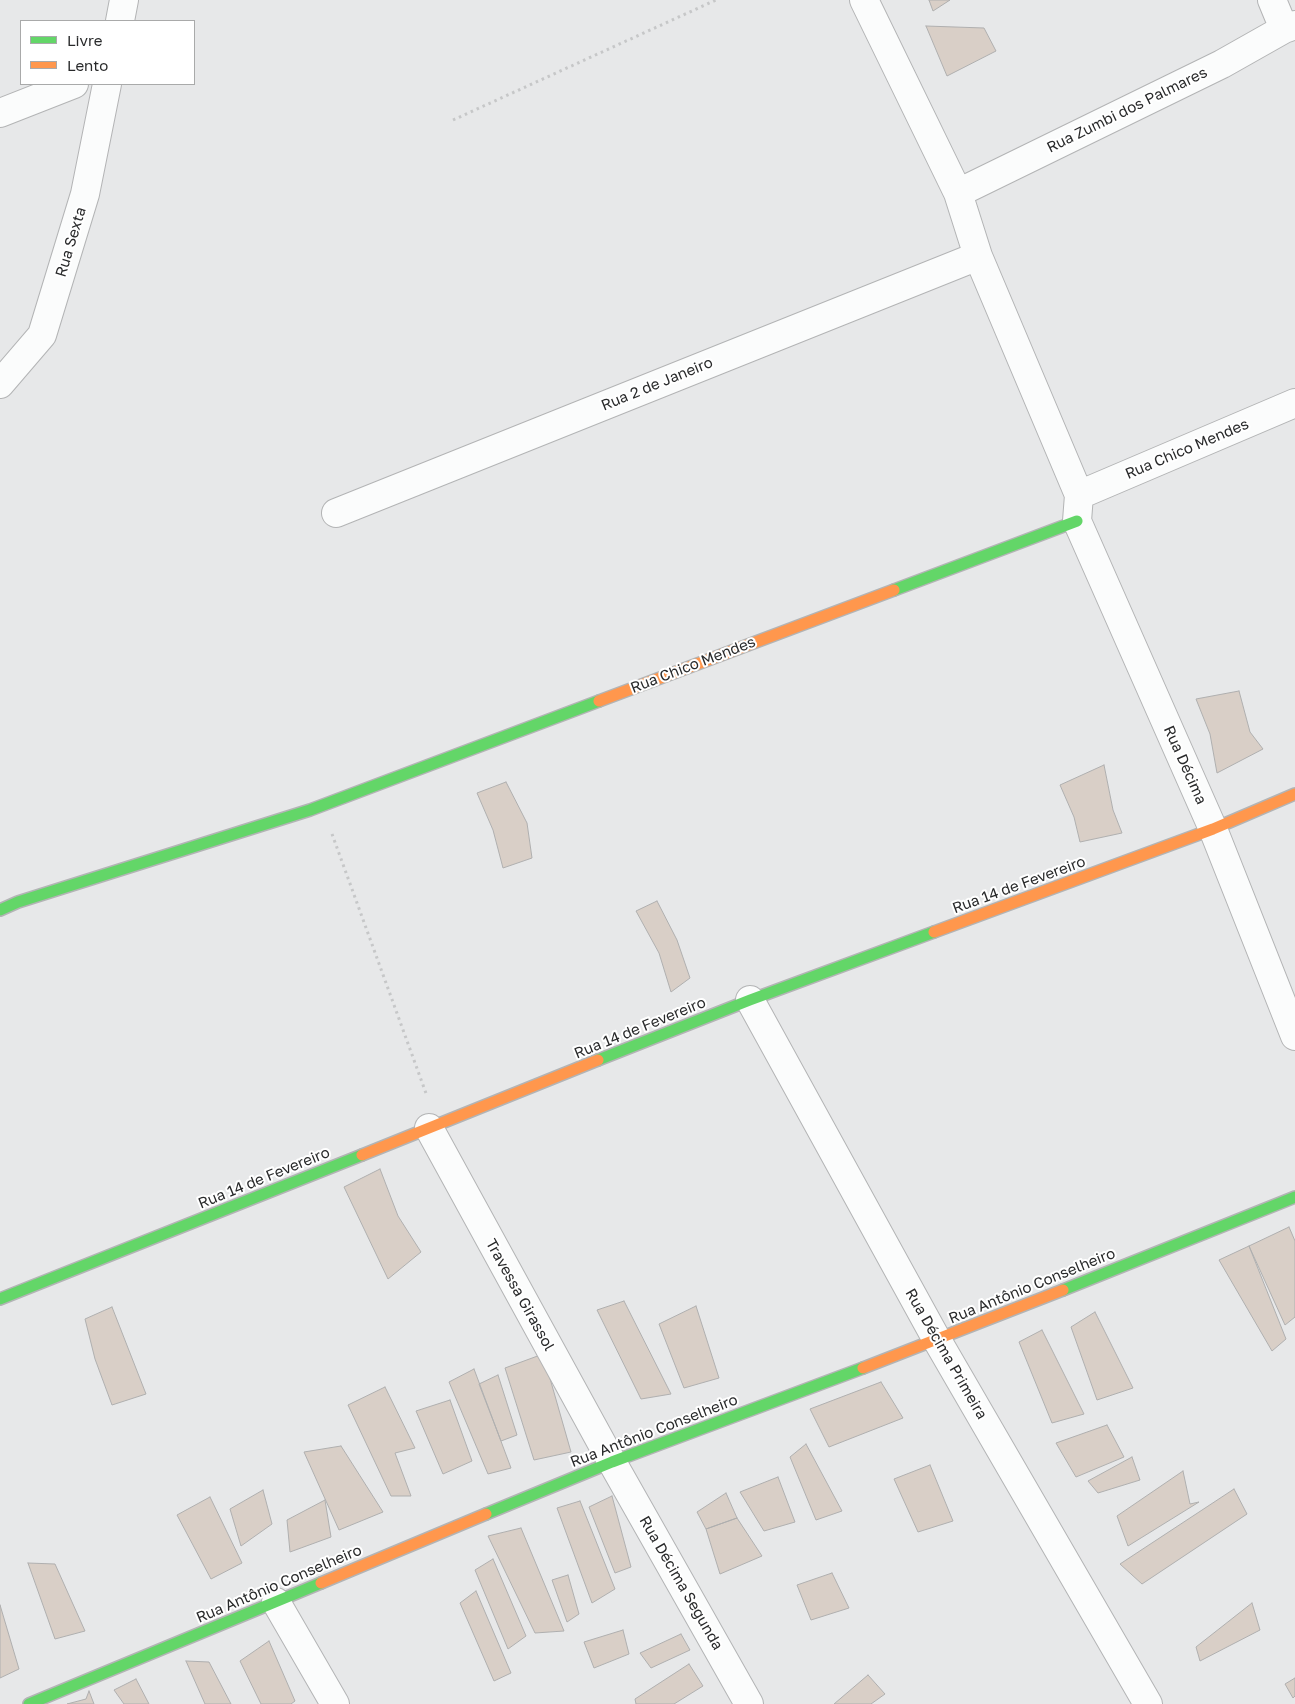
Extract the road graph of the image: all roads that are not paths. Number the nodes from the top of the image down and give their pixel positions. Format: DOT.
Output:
graph roads {
  1 [pos="124,0"];
  2 [pos="864,0"];
  3 [pos="1272,0"];
  4 [pos="120,20"];
  5 [pos="1289,27"];
  6 [pos="71,85"];
  7 [pos="108,85"];
  8 [pos="0,113"];
  9 [pos="958,193"];
  10 [pos="978,256"];
  11 [pos="0,384"];
  12 [pos="1295,403"];
  13 [pos="1078,508"];
  14 [pos="336,513"];
  15 [pos="1295,794"];
  16 [pos="1213,829"];
  17 [pos="0,910"];
  18 [pos="750,1000"];
  19 [pos="1295,1036"];
  20 [pos="433,1126"];
  21 [pos="1295,1197"];
  22 [pos="0,1299"];
  23 [pos="937,1340"];
  24 [pos="612,1462"];
  25 [pos="276,1602"];
  26 [pos="29,1704"];
  27 [pos="335,1704"];
  28 [pos="749,1704"];
  29 [pos="1148,1704"];
  1 -- 4 [label="street"];
  2 -- 9 [label="street"];
  3 -- 5 [label="street"];
  5 -- 9 [label="street, Rua Zumbi dos Palmares"];
  6 -- 8 [label="street"];
  7 -- 11 [label="street, Rua Sexta"];
  9 -- 10 [label="street"];
  10 -- 13 [label="street"];
  10 -- 14 [label="street, Rua 2 de Janeiro"];
  12 -- 13 [label="street, Rua Chico Mendes"];
  13 -- 16 [label="street, Rua Décima"];
  13 -- 17 [label="street, Rua Chico Mendes"];
  15 -- 16 [label="street, Rua 14 de Fevereiro"];
  16 -- 18 [label="street, Rua 14 de Fevereiro"];
  16 -- 19 [label="street, Rua Décima"];
  18 -- 20 [label="street, Rua 14 de Fevereiro"];
  18 -- 23 [label="street, Rua Décima Primeira"];
  20 -- 22 [label="street, Rua 14 de Fevereiro"];
  20 -- 24 [label="street, Travessa Girassol"];
  21 -- 23 [label="street, Rua Antônio Conselheiro"];
  23 -- 24 [label="street, Rua Antônio Conselheiro"];
  23 -- 29 [label="street, Rua Décima Primeira"];
  24 -- 25 [label="street, Rua Antônio Conselheiro"];
  24 -- 28 [label="street, Rua Décima Segunda"];
  25 -- 26 [label="street, Rua Antônio Conselheiro"];
  25 -- 27 [label="street"];
}
